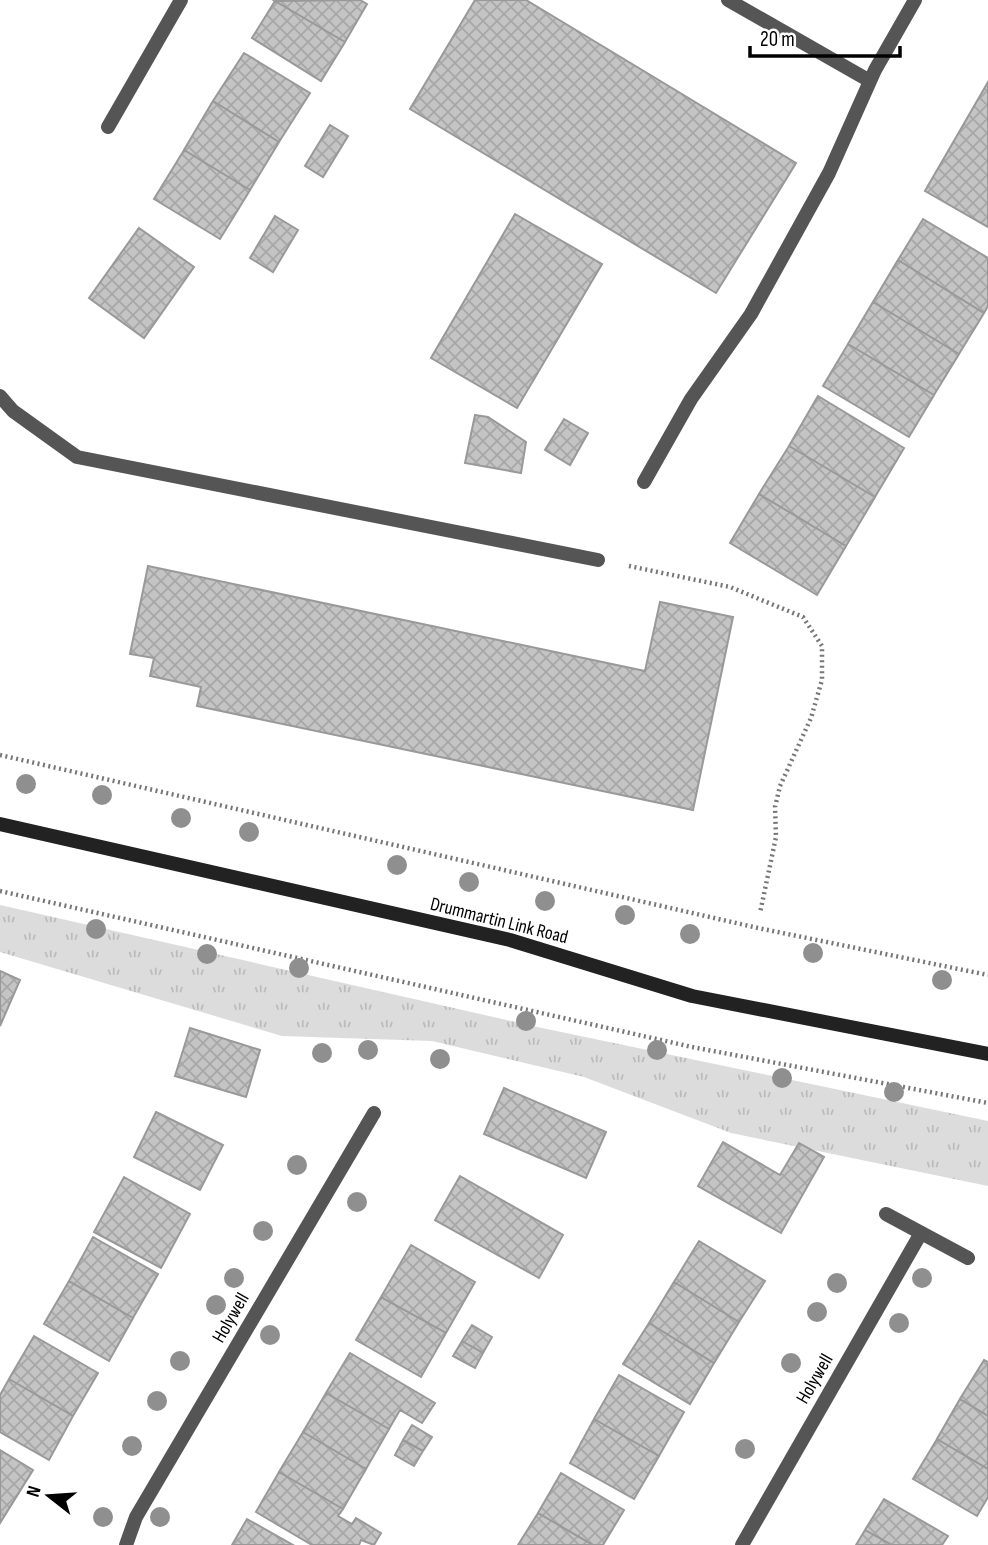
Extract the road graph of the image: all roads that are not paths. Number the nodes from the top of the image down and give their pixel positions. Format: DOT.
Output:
graph roads {
  1 [pos="181,0"];
  2 [pos="728,0"];
  3 [pos="915,0"];
  4 [pos="870,81"];
  5 [pos="108,127"];
  6 [pos="0,396"];
  7 [pos="644,482"];
  8 [pos="597,560"];
  9 [pos="0,824"];
  10 [pos="988,1054"];
  11 [pos="373,1113"];
  12 [pos="886,1214"];
  13 [pos="921,1233"];
  14 [pos="968,1258"];
  15 [pos="126,1545"];
  16 [pos="742,1545"];
  1 -- 5 [label="street"];
  2 -- 4 [label="street"];
  3 -- 4 [label="street"];
  4 -- 7 [label="street"];
  6 -- 8 [label="street"];
  9 -- 10 [label="main road, Drummartin Link Road"];
  11 -- 15 [label="street, Holywell"];
  12 -- 13 [label="street"];
  13 -- 14 [label="street"];
  13 -- 16 [label="street, Holywell"];
}
